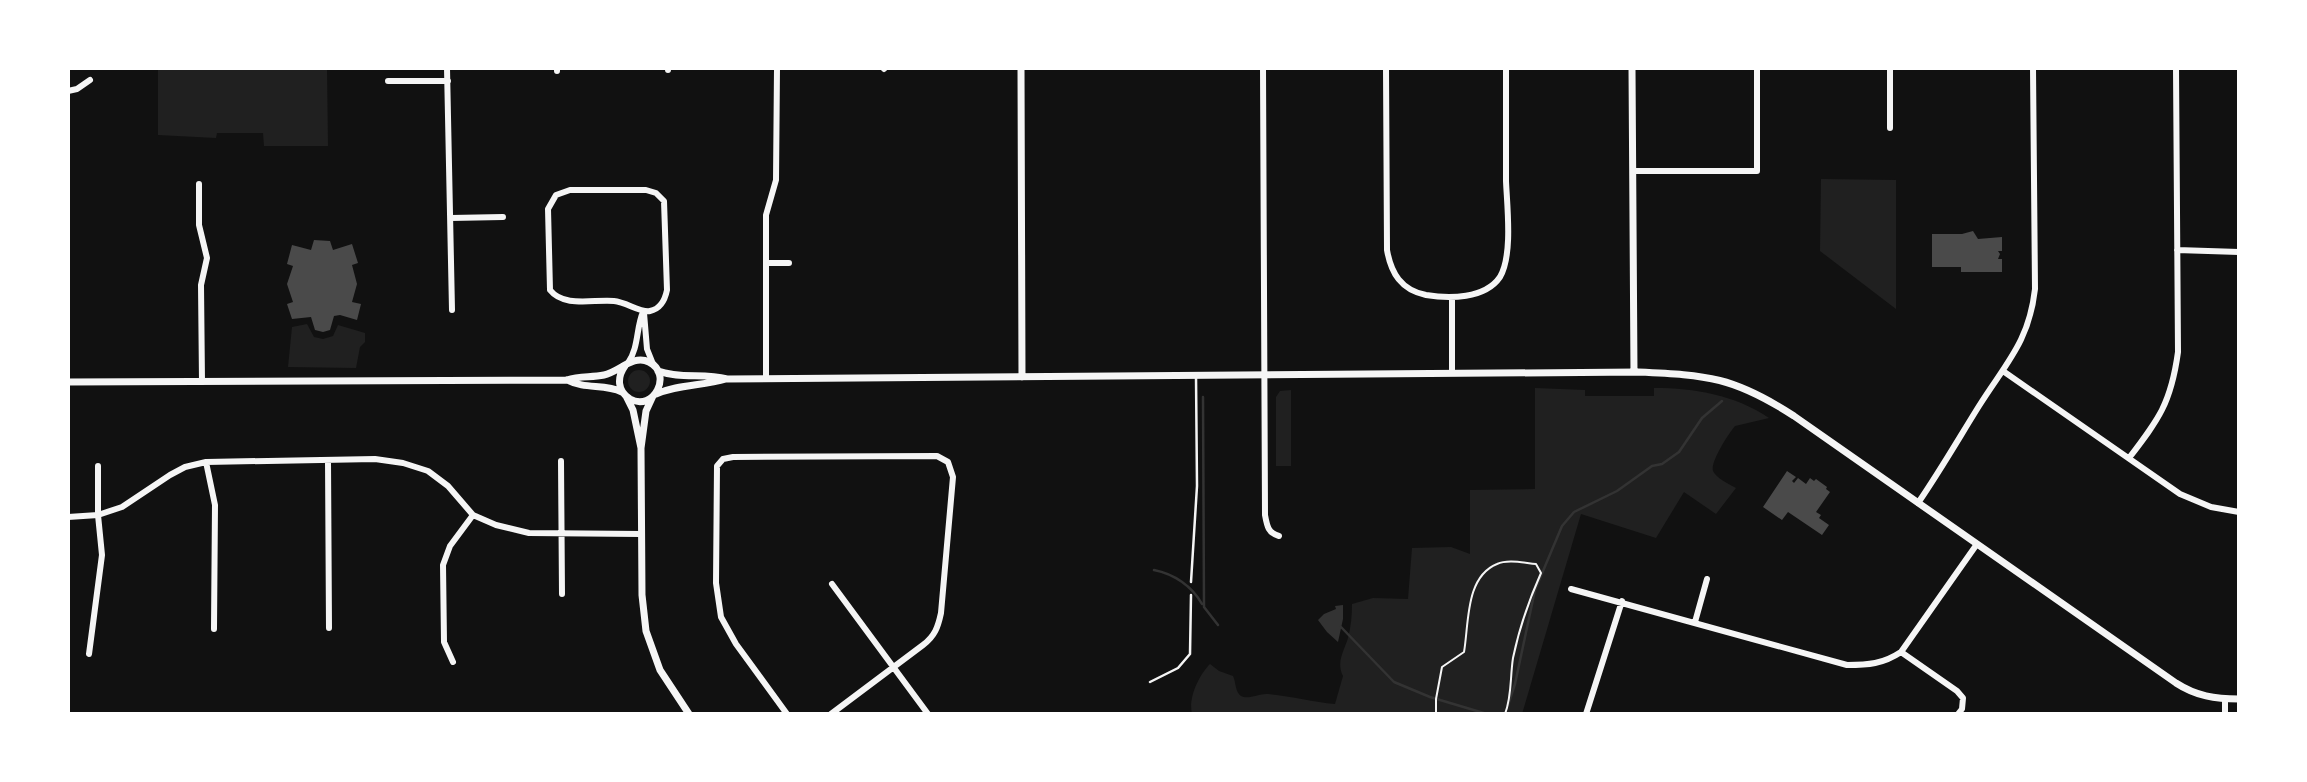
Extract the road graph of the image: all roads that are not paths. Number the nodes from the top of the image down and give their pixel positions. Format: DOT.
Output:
graph roads {
  1 [pos="447,68"];
  2 [pos="777,68"];
  3 [pos="1021,68"];
  4 [pos="1263,68"];
  5 [pos="1386,68"];
  6 [pos="1506,68"];
  7 [pos="1632,68"];
  8 [pos="1757,68"];
  9 [pos="1890,68"];
  10 [pos="2033,68"];
  11 [pos="2176,68"];
  12 [pos="90,80"];
  13 [pos="388,81"];
  14 [pos="447,81"];
  15 [pos="68,91"];
  16 [pos="1890,128"];
  17 [pos="1633,171"];
  18 [pos="199,184"];
  19 [pos="503,217"];
  20 [pos="450,218"];
  21 [pos="2177,250"];
  22 [pos="2239,252"];
  23 [pos="766,263"];
  24 [pos="789,263"];
  25 [pos="1452,297"];
  26 [pos="452,310"];
  27 [pos="643,312"];
  28 [pos="626,365"];
  29 [pos="656,368"];
  30 [pos="2003,371"];
  31 [pos="1634,372"];
  32 [pos="1452,373"];
  33 [pos="1264,375"];
  34 [pos="1196,376"];
  35 [pos="1022,377"];
  36 [pos="766,378"];
  37 [pos="727,379"];
  38 [pos="567,380"];
  39 [pos="68,382"];
  40 [pos="202,382"];
  41 [pos="624,393"];
  42 [pos="653,396"];
  43 [pos="640,448"];
  44 [pos="2129,458"];
  45 [pos="328,460"];
  46 [pos="206,461"];
  47 [pos="561,461"];
  48 [pos="98,466"];
  49 [pos="1918,503"];
  50 [pos="2239,512"];
  51 [pos="98,515"];
  52 [pos="473,515"];
  53 [pos="68,517"];
  54 [pos="560,534"];
  55 [pos="641,534"];
  56 [pos="1279,536"];
  57 [pos="1977,544"];
  58 [pos="1707,579"];
  59 [pos="1191,582"];
  60 [pos="832,584"];
  61 [pos="1571,589"];
  62 [pos="562,594"];
  63 [pos="1191,595"];
  64 [pos="1622,601"];
  65 [pos="1695,622"];
  66 [pos="329,628"];
  67 [pos="214,629"];
  68 [pos="1901,652"];
  69 [pos="89,654"];
  70 [pos="453,662"];
  71 [pos="893,668"];
  72 [pos="1150,682"];
  73 [pos="2225,699"];
  74 [pos="2239,699"];
  75 [pos="690,714"];
  76 [pos="787,714"];
  77 [pos="831,714"];
  78 [pos="928,714"];
  79 [pos="1586,714"];
  80 [pos="1958,714"];
  81 [pos="2225,714"];
  1 -- 14 [label="street"];
  2 -- 23 [label="street"];
  3 -- 35 [label="street"];
  4 -- 33 [label="street"];
  5 -- 25 [label="street"];
  6 -- 25 [label="street"];
  7 -- 17 [label="street"];
  8 -- 17 [label="street"];
  9 -- 16 [label="street"];
  10 -- 30 [label="street"];
  11 -- 21 [label="street"];
  12 -- 15 [label="street"];
  13 -- 14 [label="street"];
  14 -- 20 [label="street"];
  17 -- 31 [label="street"];
  18 -- 40 [label="street"];
  19 -- 20 [label="street"];
  20 -- 26 [label="street"];
  21 -- 22 [label="street"];
  21 -- 44 [label="street"];
  23 -- 24 [label="street"];
  23 -- 36 [label="street"];
  25 -- 32 [label="street"];
  27 -- 27 [label="street"];
  27 -- 28 [label="street"];
  27 -- 29 [label="street"];
  28 -- 29 [label="street"];
  28 -- 38 [label="street"];
  28 -- 41 [label="street"];
  29 -- 37 [label="street"];
  29 -- 42 [label="street"];
  30 -- 44 [label="street"];
  30 -- 49 [label="street"];
  31 -- 32 [label="street"];
  31 -- 49 [label="street"];
  32 -- 33 [label="street"];
  33 -- 34 [label="street"];
  33 -- 56 [label="street"];
  34 -- 35 [label="street"];
  34 -- 59 [label="lane"];
  35 -- 36 [label="street"];
  36 -- 37 [label="street"];
  37 -- 42 [label="street"];
  38 -- 40 [label="street"];
  38 -- 41 [label="street"];
  39 -- 40 [label="street"];
  41 -- 42 [label="street"];
  41 -- 43 [label="street"];
  42 -- 43 [label="street"];
  43 -- 55 [label="street"];
  44 -- 50 [label="street"];
  45 -- 46 [label="street"];
  45 -- 52 [label="street"];
  45 -- 66 [label="street"];
  46 -- 51 [label="street"];
  46 -- 67 [label="street"];
  47 -- 54 [label="street"];
  48 -- 51 [label="street"];
  49 -- 57 [label="street"];
  51 -- 53 [label="street"];
  51 -- 69 [label="street"];
  52 -- 54 [label="street"];
  52 -- 70 [label="street"];
  54 -- 55 [label="street"];
  54 -- 62 [label="street"];
  55 -- 75 [label="street"];
  57 -- 68 [label="street"];
  57 -- 73 [label="street"];
  58 -- 65 [label="street"];
  60 -- 71 [label="street"];
  61 -- 64 [label="street"];
  63 -- 72 [label="lane"];
  64 -- 65 [label="street"];
  64 -- 79 [label="street"];
  65 -- 68 [label="street"];
  68 -- 80 [label="street"];
  71 -- 76 [label="street"];
  71 -- 77 [label="street"];
  71 -- 78 [label="street"];
  73 -- 74 [label="street"];
  73 -- 81 [label="street"];
}
